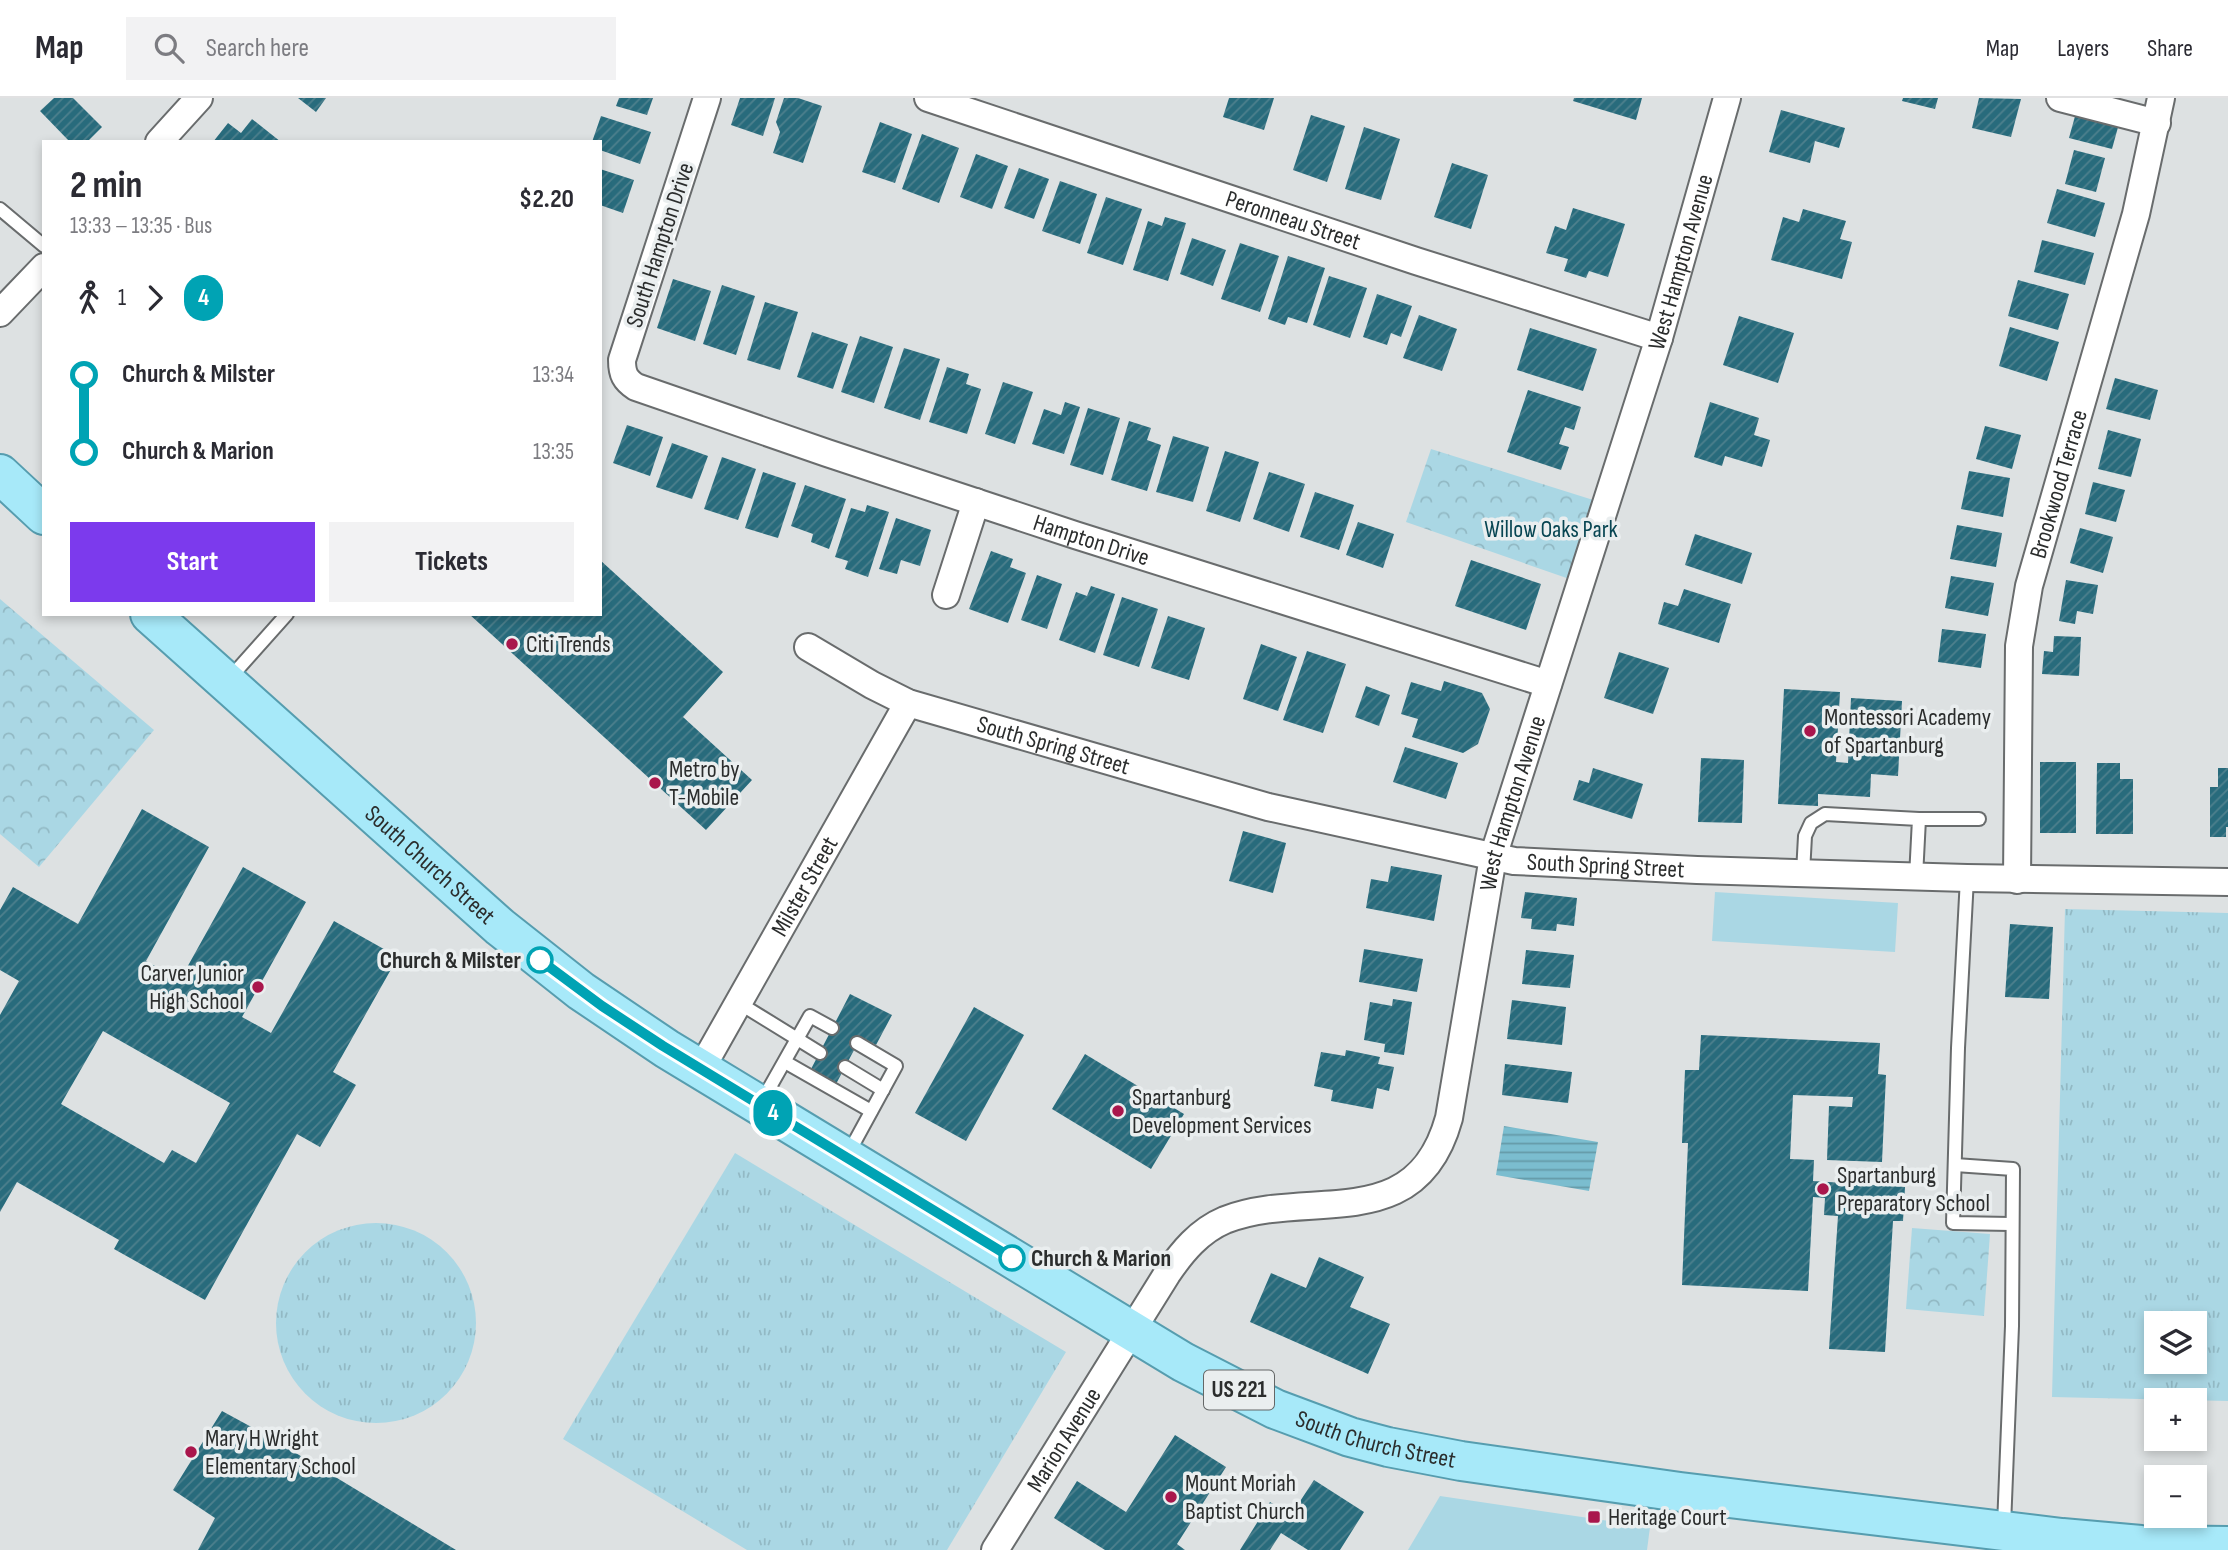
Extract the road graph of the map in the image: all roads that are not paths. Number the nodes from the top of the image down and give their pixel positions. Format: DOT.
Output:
graph roads {
  1 [pos="199,98"];
  2 [pos="707,98"];
  3 [pos="928,98"];
  4 [pos="1727,98"];
  5 [pos="2060,98"];
  6 [pos="2159,111"];
  7 [pos="161,140"];
  8 [pos="0,209"];
  9 [pos="42,244"];
  10 [pos="42,269"];
  11 [pos="0,313"];
  12 [pos="1659,338"];
  13 [pos="636,387"];
  14 [pos="0,474"];
  15 [pos="976,502"];
  16 [pos="42,513"];
  17 [pos="946,595"];
  18 [pos="152,616"];
  19 [pos="285,616"];
  20 [pos="808,647"];
  21 [pos="225,683"];
  22 [pos="1548,684"];
  23 [pos="908,703"];
  24 [pos="1919,819"];
  25 [pos="1979,819"];
  26 [pos="1493,857"];
  27 [pos="1803,873"];
  28 [pos="1916,877"];
  29 [pos="1967,878"];
  30 [pos="2017,880"];
  31 [pos="2228,881"];
  32 [pos="739,1003"];
  33 [pos="832,1028"];
  34 [pos="797,1039"];
  35 [pos="857,1043"];
  36 [pos="820,1053"];
  37 [pos="785,1062"];
  38 [pos="845,1067"];
  39 [pos="701,1069"];
  40 [pos="883,1090"];
  41 [pos="760,1104"];
  42 [pos="872,1111"];
  43 [pos="846,1157"];
  44 [pos="1955,1165"];
  45 [pos="2011,1224"];
  46 [pos="1133,1331"];
  47 [pos="2004,1531"];
  48 [pos="2228,1546"];
  49 [pos="2141,1547"];
  50 [pos="995,1550"];
  1 -- 7 [label="street"];
  2 -- 13 [label="street, South Hampton Drive"];
  3 -- 12 [label="street, Peronneau Street"];
  4 -- 12 [label="street, West Hampton Avenue"];
  5 -- 6 [label="street"];
  6 -- 30 [label="street, Brookwood Terrace"];
  8 -- 9 [label="lane"];
  10 -- 11 [label="street"];
  12 -- 22 [label="street, West Hampton Avenue"];
  13 -- 15 [label="street, Hampton Drive"];
  14 -- 16 [label="main road"];
  15 -- 17 [label="street"];
  15 -- 22 [label="street, Hampton Drive"];
  18 -- 21 [label="main road, South Church Street / US 221"];
  19 -- 21 [label="lane"];
  20 -- 23 [label="street, South Spring Street"];
  21 -- 39 [label="main road, South Church Street / US 221"];
  22 -- 26 [label="street, West Hampton Avenue"];
  23 -- 26 [label="street, South Spring Street"];
  23 -- 32 [label="street, Milster Street"];
  24 -- 25 [label="lane"];
  24 -- 27 [label="lane"];
  24 -- 28 [label="lane"];
  26 -- 27 [label="street, South Spring Street"];
  26 -- 46 [label="street, West Hampton Avenue"];
  27 -- 28 [label="street, South Spring Street"];
  28 -- 29 [label="street, South Spring Street"];
  29 -- 30 [label="street, South Spring Street"];
  29 -- 44 [label="lane"];
  30 -- 31 [label="street, South Spring Street"];
  32 -- 34 [label="lane"];
  32 -- 39 [label="street, Milster Street"];
  33 -- 34 [label="lane"];
  34 -- 36 [label="lane"];
  34 -- 37 [label="lane"];
  35 -- 40 [label="lane"];
  37 -- 41 [label="lane"];
  37 -- 42 [label="lane"];
  38 -- 40 [label="lane"];
  39 -- 41 [label="main road, South Church Street / US 221"];
  40 -- 42 [label="lane"];
  41 -- 43 [label="main road, South Church Street / US 221"];
  42 -- 43 [label="lane"];
  43 -- 46 [label="main road, South Church Street / US 221"];
  44 -- 45 [label="lane"];
  44 -- 45 [label="lane"];
  45 -- 47 [label="lane"];
  46 -- 47 [label="main road, South Church Street / US 221"];
  46 -- 50 [label="street, Marion Avenue"];
  47 -- 49 [label="main road, South Church Street / US 221"];
  48 -- 49 [label="main road, South Church Street / US 221"];
}
